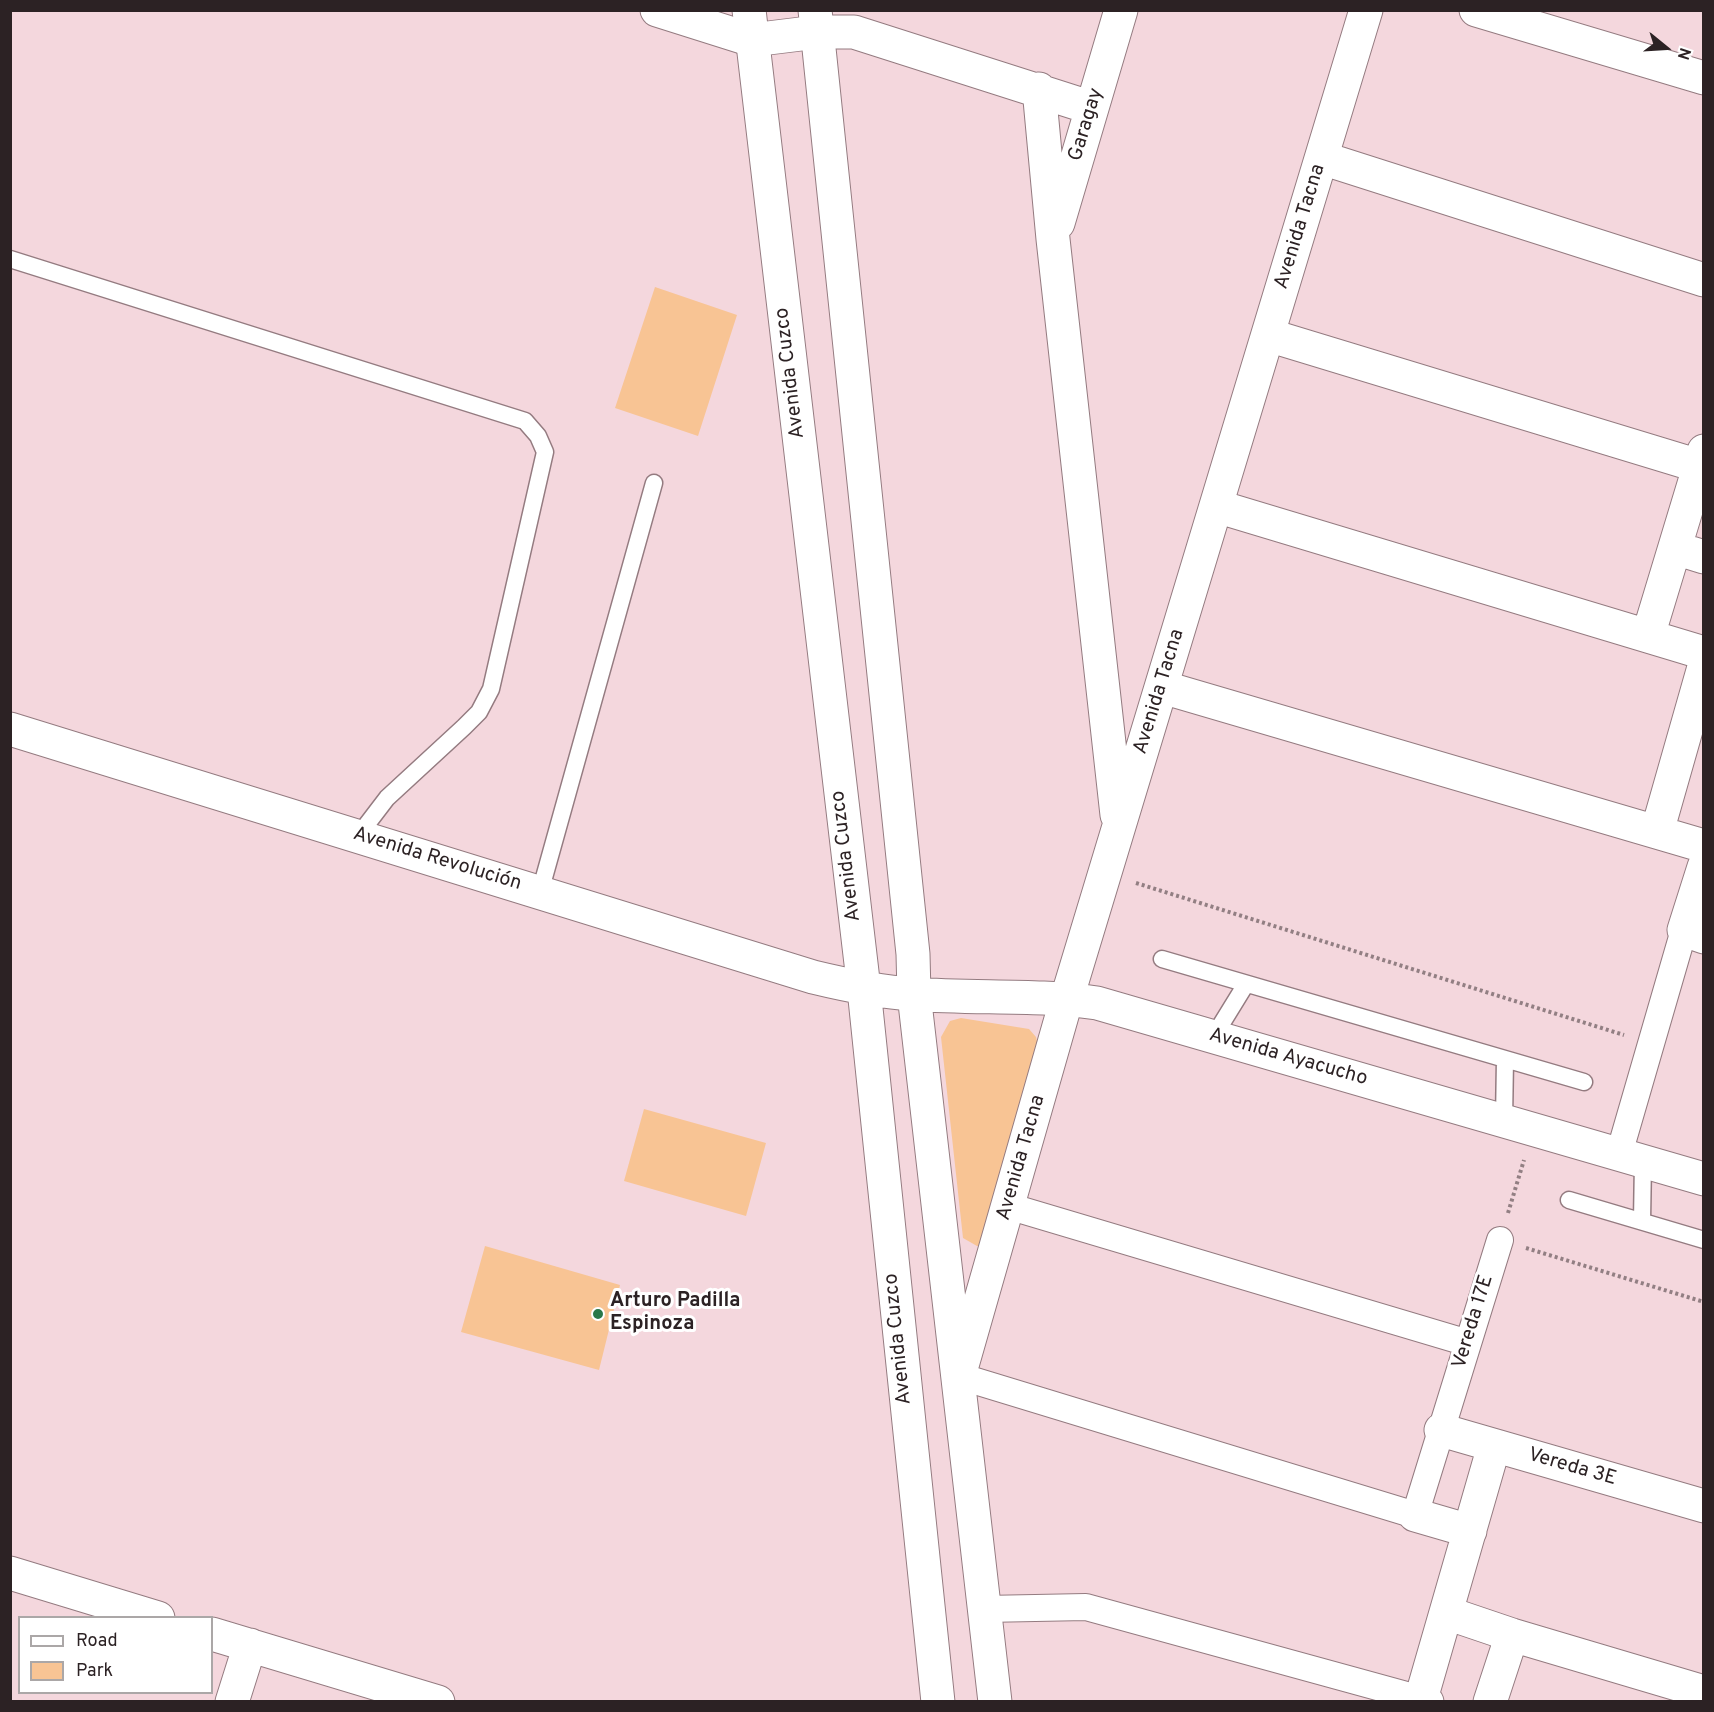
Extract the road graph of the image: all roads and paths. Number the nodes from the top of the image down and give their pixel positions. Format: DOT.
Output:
graph roads {
  1 [pos="657,10"];
  2 [pos="1121,10"];
  3 [pos="1366,10"];
  4 [pos="1476,10"];
  5 [pos="1546,20"];
  6 [pos="816,21"];
  7 [pos="750,25"];
  8 [pos="1704,78"];
  9 [pos="1040,89"];
  10 [pos="1092,108"];
  11 [pos="1322,158"];
  12 [pos="1053,239"];
  13 [pos="10,259"];
  14 [pos="1704,280"];
  15 [pos="1268,335"];
  16 [pos="1701,459"];
  17 [pos="654,483"];
  18 [pos="1216,506"];
  19 [pos="1689,553"];
  20 [pos="1648,636"];
  21 [pos="1704,653"];
  22 [pos="1704,667"];
  23 [pos="1162,687"];
  24 [pos="10,729"];
  25 [pos="1693,747"];
  26 [pos="1119,829"];
  27 [pos="1657,832"];
  28 [pos="358,836"];
  29 [pos="1704,846"];
  30 [pos="1704,867"];
  31 [pos="1106,874"];
  32 [pos="540,892"];
  33 [pos="1694,934"];
  34 [pos="1162,959"];
  35 [pos="1246,984"];
  36 [pos="864,989"];
  37 [pos="914,994"];
  38 [pos="1067,998"];
  39 [pos="1214,1036"];
  40 [pos="1651,1043"];
  41 [pos="1505,1059"];
  42 [pos="1584,1082"];
  43 [pos="1519,1125"];
  44 [pos="1631,1157"];
  45 [pos="1704,1179"];
  46 [pos="1569,1200"];
  47 [pos="1008,1206"];
  48 [pos="1642,1221"];
  49 [pos="1500,1240"];
  50 [pos="1704,1240"];
  51 [pos="1704,1302"];
  52 [pos="1468,1343"];
  53 [pos="959,1376"];
  54 [pos="1441,1430"];
  55 [pos="1494,1446"];
  56 [pos="1704,1506"];
  57 [pos="1415,1515"];
  58 [pos="1470,1531"];
  59 [pos="10,1573"];
  60 [pos="984,1609"];
  61 [pos="1447,1613"];
  62 [pos="155,1616"];
  63 [pos="213,1634"];
  64 [pos="1512,1635"];
  65 [pos="250,1645"];
  66 [pos="1704,1692"];
  67 [pos="1424,1700"];
  68 [pos="232,1701"];
  69 [pos="438,1701"];
  70 [pos="938,1701"];
  71 [pos="995,1701"];
  72 [pos="1490,1701"];
  1 -- 7 [label="street"];
  2 -- 10 [label="street, Garagay"];
  3 -- 11 [label="street, Avenida Tacna"];
  4 -- 5 [label="street"];
  5 -- 8 [label="street"];
  6 -- 7 [label="street"];
  6 -- 9 [label="street"];
  6 -- 37 [label="street"];
  7 -- 36 [label="street, Avenida Cuzco"];
  9 -- 10 [label="street"];
  9 -- 12 [label="street"];
  10 -- 12 [label="street, Garagay"];
  11 -- 14 [label="street"];
  11 -- 15 [label="street, Avenida Tacna"];
  12 -- 26 [label="street"];
  13 -- 28 [label="lane"];
  15 -- 16 [label="street"];
  15 -- 18 [label="street, Avenida Tacna"];
  16 -- 19 [label="street"];
  17 -- 32 [label="lane"];
  18 -- 20 [label="street"];
  18 -- 23 [label="street, Avenida Tacna"];
  19 -- 20 [label="street"];
  20 -- 21 [label="street"];
  22 -- 25 [label="street"];
  23 -- 26 [label="street, Avenida Tacna"];
  23 -- 27 [label="street"];
  24 -- 28 [label="street, Avenida Revolución"];
  25 -- 27 [label="street"];
  26 -- 31 [label="street, Avenida Tacna"];
  27 -- 29 [label="street"];
  28 -- 32 [label="street, Avenida Revolución"];
  30 -- 33 [label="street"];
  31 -- 38 [label="street, Avenida Tacna"];
  31 -- 40 [label="path"];
  32 -- 36 [label="street, Avenida Revolución"];
  33 -- 40 [label="street"];
  34 -- 35 [label="lane"];
  35 -- 39 [label="lane"];
  35 -- 41 [label="lane"];
  36 -- 37 [label="street, Avenida Ayacucho"];
  36 -- 70 [label="street, Avenida Cuzco"];
  37 -- 38 [label="street, Avenida Ayacucho"];
  37 -- 53 [label="street"];
  38 -- 39 [label="street, Avenida Ayacucho"];
  38 -- 47 [label="street, Avenida Tacna"];
  39 -- 43 [label="street, Avenida Ayacucho"];
  40 -- 44 [label="street"];
  41 -- 42 [label="lane"];
  41 -- 43 [label="lane"];
  43 -- 44 [label="street, Avenida Ayacucho"];
  43 -- 49 [label="path"];
  44 -- 45 [label="street, Avenida Ayacucho"];
  44 -- 48 [label="lane"];
  46 -- 48 [label="lane"];
  47 -- 52 [label="street"];
  47 -- 53 [label="street, Avenida Tacna"];
  48 -- 50 [label="lane"];
  49 -- 51 [label="path"];
  49 -- 52 [label="street, Vereda 17E"];
  52 -- 54 [label="street, Vereda 17E"];
  53 -- 57 [label="street"];
  53 -- 60 [label="street"];
  54 -- 55 [label="street, Vereda 3E"];
  54 -- 57 [label="street, Vereda 17E"];
  55 -- 56 [label="street, Vereda 3E"];
  55 -- 58 [label="street"];
  57 -- 58 [label="street"];
  58 -- 61 [label="street"];
  59 -- 62 [label="street"];
  60 -- 67 [label="street"];
  60 -- 71 [label="street"];
  61 -- 64 [label="street"];
  61 -- 67 [label="street"];
  63 -- 65 [label="street"];
  64 -- 66 [label="street"];
  64 -- 72 [label="street"];
  65 -- 68 [label="street"];
  65 -- 69 [label="street"];
}
